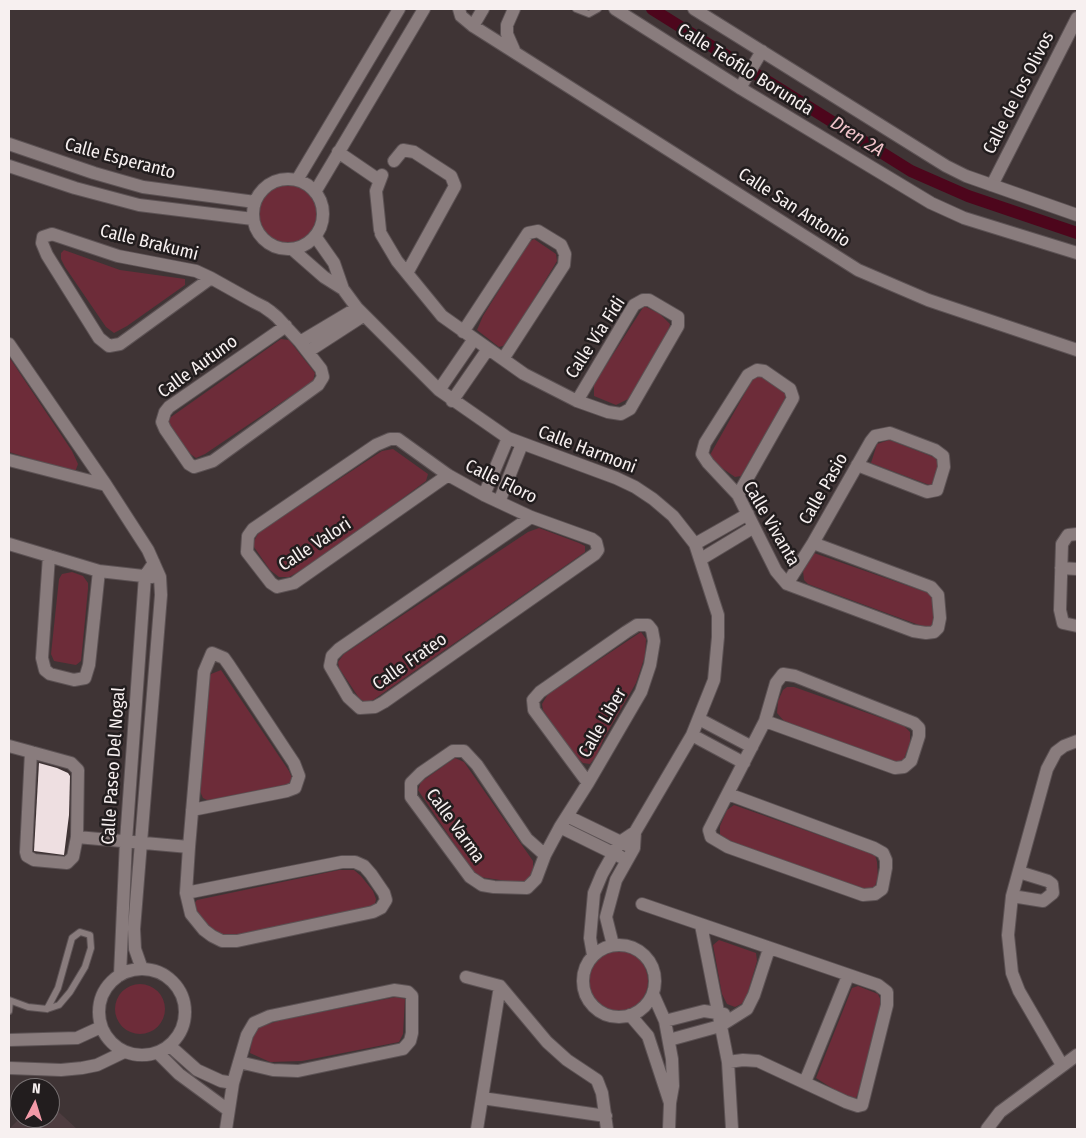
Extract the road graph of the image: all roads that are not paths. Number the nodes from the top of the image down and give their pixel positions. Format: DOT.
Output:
graph roads {
  1 [pos="398,9"];
  2 [pos="424,9"];
  3 [pos="459,9"];
  4 [pos="483,9"];
  5 [pos="514,9"];
  6 [pos="576,9"];
  7 [pos="598,9"];
  8 [pos="615,9"];
  9 [pos="694,9"];
  10 [pos="1077,18"];
  11 [pos="473,26"];
  12 [pos="514,50"];
  13 [pos="758,56"];
  14 [pos="742,84"];
  15 [pos="9,144"];
  16 [pos="338,152"];
  17 [pos="394,161"];
  18 [pos="9,166"];
  19 [pos="297,180"];
  20 [pos="992,184"];
  21 [pos="315,192"];
  22 [pos="255,202"];
  23 [pos="1077,215"];
  24 [pos="253,218"];
  25 [pos="315,236"];
  26 [pos="292,248"];
  27 [pos="1077,253"];
  28 [pos="407,272"];
  29 [pos="211,278"];
  30 [pos="343,288"];
  31 [pos="360,312"];
  32 [pos="286,326"];
  33 [pos="463,332"];
  34 [pos="474,339"];
  35 [pos="9,344"];
  36 [pos="304,347"];
  37 [pos="488,349"];
  38 [pos="1077,350"];
  39 [pos="503,359"];
  40 [pos="322,381"];
  41 [pos="438,390"];
  42 [pos="577,400"];
  43 [pos="452,401"];
  44 [pos="508,438"];
  45 [pos="398,439"];
  46 [pos="522,444"];
  47 [pos="9,460"];
  48 [pos="857,466"];
  49 [pos="448,474"];
  50 [pos="106,485"];
  51 [pos="484,495"];
  52 [pos="738,495"];
  53 [pos="499,502"];
  54 [pos="748,514"];
  55 [pos="531,517"];
  56 [pos="754,527"];
  57 [pos="1077,534"];
  58 [pos="596,542"];
  59 [pos="813,543"];
  60 [pos="9,544"];
  61 [pos="695,544"];
  62 [pos="49,556"];
  63 [pos="701,560"];
  64 [pos="154,563"];
  65 [pos="1061,568"];
  66 [pos="1077,569"];
  67 [pos="100,570"];
  68 [pos="145,576"];
  69 [pos="160,577"];
  70 [pos="787,584"];
  71 [pos="1077,626"];
  72 [pos="699,719"];
  73 [pos="765,721"];
  74 [pos="692,734"];
  75 [pos="1077,742"];
  76 [pos="9,746"];
  77 [pos="752,747"];
  78 [pos="31,752"];
  79 [pos="744,763"];
  80 [pos="588,784"];
  81 [pos="728,794"];
  82 [pos="192,810"];
  83 [pos="567,816"];
  84 [pos="560,827"];
  85 [pos="635,832"];
  86 [pos="77,837"];
  87 [pos="126,841"];
  88 [pos="620,842"];
  89 [pos="142,843"];
  90 [pos="189,847"];
  91 [pos="634,848"];
  92 [pos="613,854"];
  93 [pos="545,855"];
  94 [pos="626,860"];
  95 [pos="1020,872"];
  96 [pos="528,888"];
  97 [pos="186,893"];
  98 [pos="1012,896"];
  99 [pos="642,904"];
  100 [pos="701,925"];
  101 [pos="613,945"];
  102 [pos="769,949"];
  103 [pos="593,955"];
  104 [pos="142,969"];
  105 [pos="120,975"];
  106 [pos="848,976"];
  107 [pos="466,977"];
  108 [pos="500,986"];
  109 [pos="653,994"];
  110 [pos="9,1001"];
  111 [pos="47,1009"];
  112 [pos="9,1011"];
  113 [pos="718,1012"];
  114 [pos="630,1016"];
  115 [pos="733,1017"];
  116 [pos="665,1021"];
  117 [pos="720,1026"];
  118 [pos="101,1027"];
  119 [pos="9,1040"];
  120 [pos="669,1040"];
  121 [pos="170,1046"];
  122 [pos="124,1052"];
  123 [pos="158,1053"];
  124 [pos="1077,1055"];
  125 [pos="239,1062"];
  126 [pos="728,1062"];
  127 [pos="1062,1065"];
  128 [pos="9,1068"];
  129 [pos="805,1082"];
  130 [pos="233,1083"];
  131 [pos="482,1098"];
  132 [pos="670,1103"];
  133 [pos="228,1110"];
  134 [pos="606,1116"];
  135 [pos="226,1129"];
  136 [pos="478,1129"];
  137 [pos="607,1129"];
  138 [pos="670,1129"];
  139 [pos="732,1129"];
  140 [pos="987,1129"];
  1 -- 19 [label="street"];
  2 -- 16 [label="street"];
  3 -- 11 [label="street, Calle San Antonio"];
  4 -- 11 [label="street"];
  5 -- 12 [label="street"];
  6 -- 7 [label="lane"];
  8 -- 14 [label="street, Calle Teófilo Borunda"];
  9 -- 13 [label="street, Calle Teófilo Borunda"];
  10 -- 20 [label="street, Calle de los Olivos"];
  11 -- 12 [label="street, Calle San Antonio"];
  12 -- 38 [label="street, Calle San Antonio"];
  13 -- 14 [label="street"];
  13 -- 20 [label="street, Calle Teófilo Borunda"];
  14 -- 27 [label="street, Calle Teófilo Borunda"];
  15 -- 22 [label="street, Calle Esperanto"];
  16 -- 21 [label="street"];
  16 -- 28 [label="street"];
  17 -- 28 [label="street"];
  18 -- 24 [label="street"];
  19 -- 21 [label="street"];
  19 -- 22 [label="street"];
  20 -- 23 [label="street, Calle Teófilo Borunda"];
  21 -- 25 [label="street"];
  22 -- 24 [label="street"];
  24 -- 26 [label="street"];
  25 -- 26 [label="street"];
  25 -- 30 [label="street, Calle Harmoni"];
  26 -- 30 [label="street, Calle Harmoni"];
  28 -- 33 [label="street"];
  29 -- 29 [label="street, Calle Brakumi"];
  29 -- 32 [label="street, Calle Brakumi"];
  30 -- 31 [label="street, Calle Harmoni"];
  31 -- 36 [label="street"];
  31 -- 41 [label="street, Calle Harmoni"];
  32 -- 36 [label="street, Calle Brakumi"];
  32 -- 40 [label="street, Calle Autuno"];
  33 -- 34 [label="street"];
  33 -- 39 [label="street"];
  34 -- 37 [label="street"];
  34 -- 41 [label="street"];
  35 -- 50 [label="street, Calle Paseo Del Nogal"];
  36 -- 40 [label="street, Calle Brakumi"];
  37 -- 39 [label="street"];
  37 -- 43 [label="street"];
  39 -- 42 [label="street"];
  41 -- 43 [label="street, Calle Harmoni"];
  42 -- 42 [label="street, Calle Vía Fidi"];
  43 -- 44 [label="street, Calle Harmoni"];
  44 -- 46 [label="street, Calle Harmoni"];
  44 -- 51 [label="street"];
  45 -- 49 [label="street, Calle Floro"];
  45 -- 49 [label="street, Calle Valori"];
  46 -- 53 [label="street"];
  46 -- 61 [label="street, Calle Harmoni"];
  47 -- 50 [label="street"];
  48 -- 48 [label="street, Calle Pasio"];
  48 -- 59 [label="street, Calle Pasio"];
  49 -- 51 [label="street, Calle Floro"];
  50 -- 64 [label="street, Calle Paseo Del Nogal"];
  51 -- 53 [label="street, Calle Floro"];
  52 -- 52 [label="street, Calle Vivanta"];
  52 -- 54 [label="street, Calle Vivanta"];
  53 -- 55 [label="street, Calle Floro"];
  54 -- 56 [label="street, Calle Vivanta"];
  54 -- 61 [label="street"];
  55 -- 58 [label="street, Calle Floro"];
  55 -- 58 [label="street, Calle Frateo"];
  56 -- 63 [label="street"];
  56 -- 70 [label="street, Calle Vivanta"];
  57 -- 65 [label="street"];
  59 -- 70 [label="street, Calle Pasio"];
  59 -- 70 [label="street, Calle Vivanta"];
  60 -- 62 [label="street"];
  61 -- 63 [label="street, Calle Harmoni"];
  62 -- 67 [label="street"];
  62 -- 67 [label="street"];
  63 -- 72 [label="street, Calle Harmoni"];
  64 -- 68 [label="street"];
  64 -- 69 [label="street, Calle Paseo Del Nogal"];
  65 -- 66 [label="street"];
  65 -- 71 [label="street"];
  67 -- 68 [label="street"];
  68 -- 69 [label="street"];
  68 -- 87 [label="street, Calle Paseo Del Nogal"];
  69 -- 89 [label="street, Calle Paseo Del Nogal"];
  72 -- 74 [label="street, Calle Harmoni"];
  72 -- 77 [label="street"];
  73 -- 73 [label="street"];
  73 -- 77 [label="street"];
  74 -- 79 [label="street"];
  74 -- 85 [label="street, Calle Harmoni"];
  75 -- 95 [label="street"];
  76 -- 78 [label="street"];
  77 -- 79 [label="street"];
  78 -- 86 [label="street"];
  78 -- 86 [label="street"];
  79 -- 81 [label="street"];
  80 -- 80 [label="street, Calle Liber"];
  80 -- 83 [label="street, Calle Liber"];
  81 -- 81 [label="street"];
  82 -- 82 [label="street"];
  82 -- 90 [label="street"];
  83 -- 84 [label="street, Calle Liber"];
  83 -- 88 [label="street"];
  84 -- 92 [label="street"];
  84 -- 93 [label="street, Calle Liber"];
  85 -- 88 [label="street, Calle Harmoni"];
  85 -- 91 [label="street, Calle Harmoni"];
  86 -- 87 [label="street"];
  87 -- 89 [label="street"];
  87 -- 105 [label="street, Calle Paseo Del Nogal"];
  88 -- 91 [label="street"];
  88 -- 92 [label="street, Calle Harmoni"];
  89 -- 90 [label="street"];
  89 -- 104 [label="street, Calle Paseo Del Nogal"];
  90 -- 97 [label="street"];
  91 -- 94 [label="street"];
  92 -- 94 [label="street"];
  92 -- 103 [label="street, Calle Harmoni"];
  93 -- 96 [label="street, Calle Liber"];
  93 -- 96 [label="street, Calle Varma"];
  94 -- 101 [label="street"];
  95 -- 98 [label="street"];
  95 -- 98 [label="street"];
  97 -- 97 [label="street"];
  98 -- 127 [label="street"];
  99 -- 100 [label="street"];
  100 -- 102 [label="street"];
  100 -- 113 [label="street"];
  101 -- 103 [label="street"];
  101 -- 109 [label="street"];
  102 -- 106 [label="street"];
  102 -- 115 [label="street"];
  103 -- 114 [label="street"];
  104 -- 105 [label="street"];
  104 -- 121 [label="street"];
  105 -- 118 [label="street"];
  106 -- 129 [label="street"];
  106 -- 129 [label="street"];
  107 -- 108 [label="street"];
  108 -- 131 [label="street"];
  108 -- 134 [label="street"];
  109 -- 114 [label="street"];
  109 -- 116 [label="street"];
  110 -- 111 [label="lane"];
  110 -- 112 [label="lane"];
  111 -- 111 [label="lane"];
  113 -- 115 [label="street"];
  113 -- 116 [label="street"];
  113 -- 117 [label="street"];
  114 -- 132 [label="street"];
  115 -- 117 [label="street"];
  116 -- 120 [label="street"];
  117 -- 120 [label="street"];
  117 -- 126 [label="street"];
  118 -- 119 [label="street"];
  118 -- 122 [label="street"];
  120 -- 132 [label="street"];
  121 -- 123 [label="street"];
  121 -- 130 [label="street"];
  122 -- 123 [label="street"];
  122 -- 128 [label="street"];
  123 -- 133 [label="street"];
  124 -- 127 [label="street"];
  125 -- 125 [label="street"];
  125 -- 130 [label="street"];
  126 -- 129 [label="street"];
  126 -- 139 [label="street"];
  127 -- 140 [label="street"];
  130 -- 133 [label="street"];
  131 -- 134 [label="street"];
  131 -- 136 [label="street"];
  132 -- 138 [label="street"];
  133 -- 135 [label="street"];
  134 -- 137 [label="street"];
}
